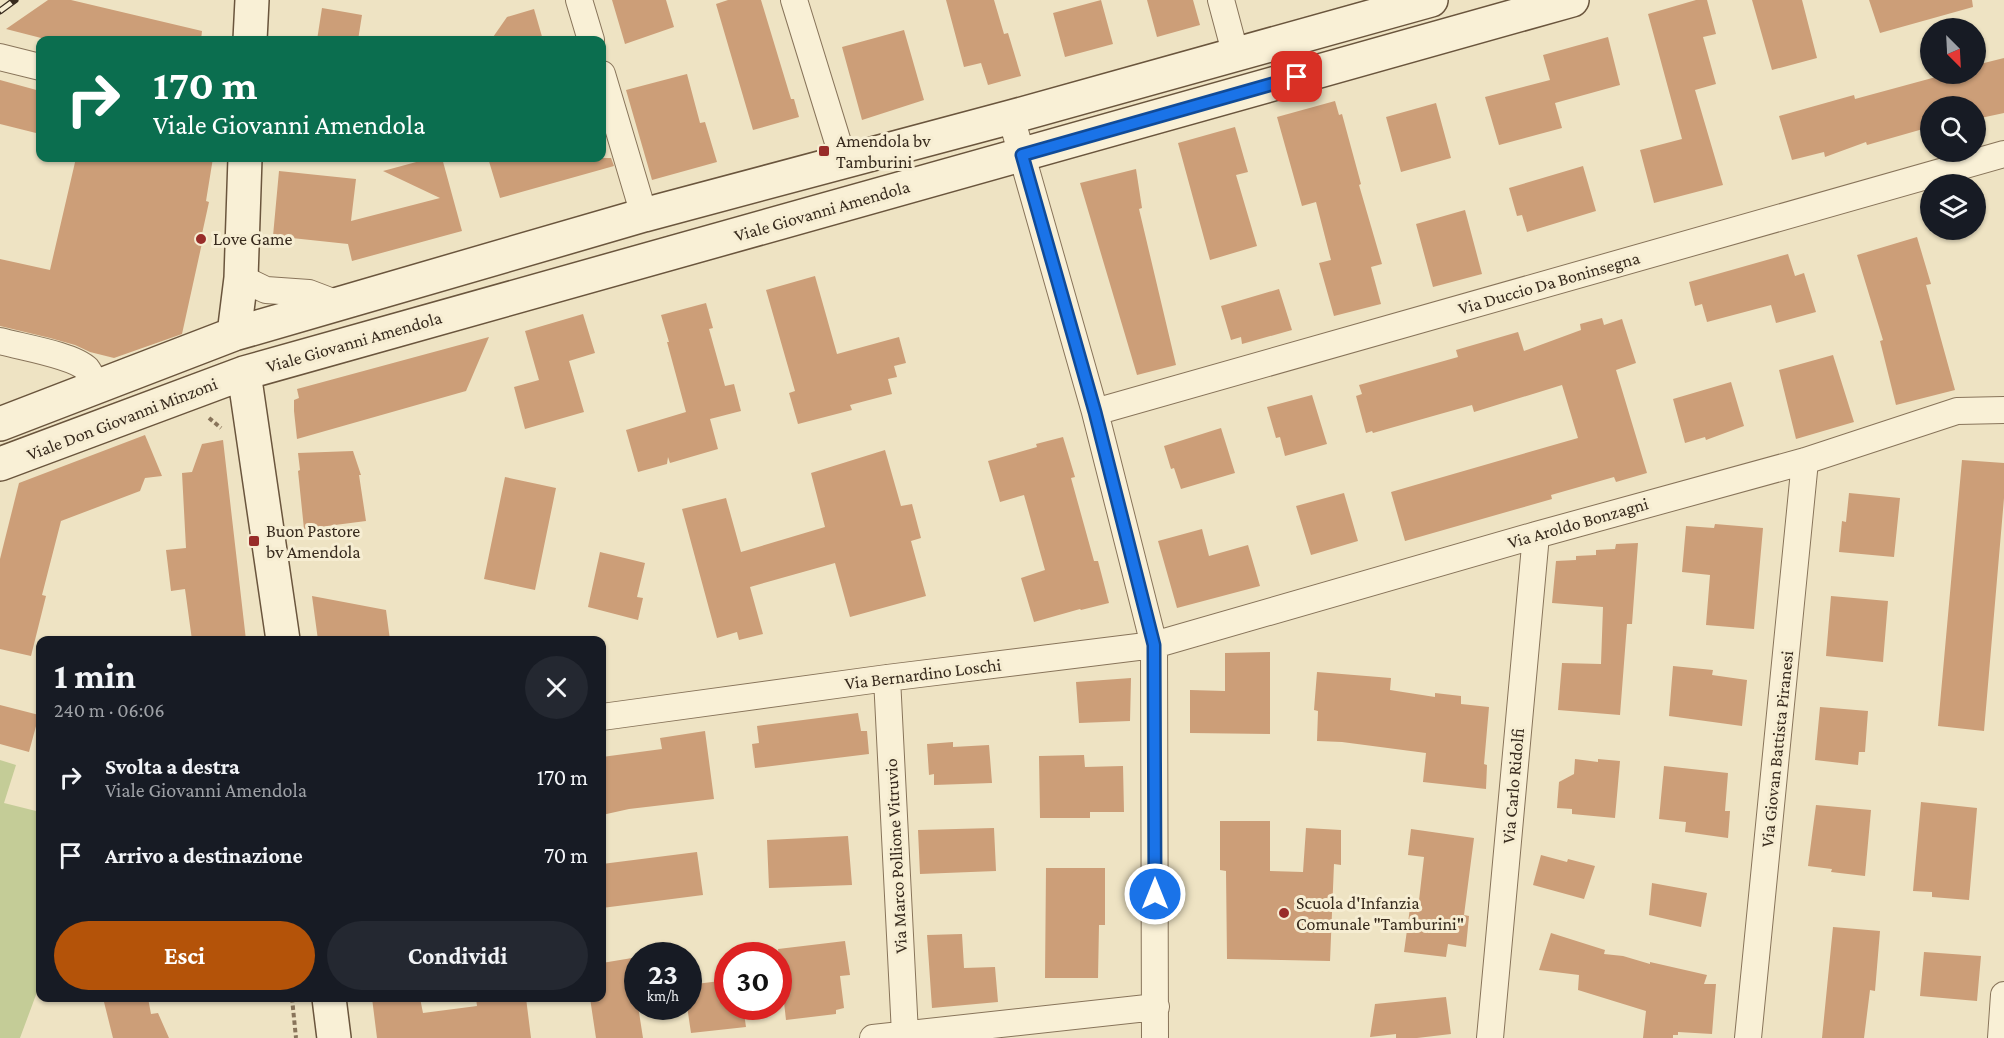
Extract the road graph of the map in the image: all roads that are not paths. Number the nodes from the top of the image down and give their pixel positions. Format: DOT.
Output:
graph roads {
  1 [pos="252,0"];
  2 [pos="579,0"];
  3 [pos="794,0"];
  4 [pos="1221,0"];
  5 [pos="1431,0"];
  6 [pos="1572,0"];
  7 [pos="250,36"];
  8 [pos="590,36"];
  9 [pos="1236,56"];
  10 [pos="0,57"];
  11 [pos="36,66"];
  12 [pos="606,87"];
  13 [pos="1011,117"];
  14 [pos="2004,154"];
  15 [pos="1022,155"];
  16 [pos="245,162"];
  17 [pos="844,162"];
  18 [pos="644,215"];
  19 [pos="241,278"];
  20 [pos="338,304"];
  21 [pos="234,334"];
  22 [pos="0,341"];
  23 [pos="244,373"];
  24 [pos="96,386"];
  25 [pos="2004,410"];
  26 [pos="1095,412"];
  27 [pos="0,424"];
  28 [pos="1805,461"];
  29 [pos="1,466"];
  30 [pos="1536,535"];
  31 [pos="282,636"];
  32 [pos="1154,645"];
  33 [pos="887,678"];
  34 [pos="606,716"];
  35 [pos="2004,995"];
  36 [pos="330,1002"];
  37 [pos="1156,1007"];
  38 [pos="905,1034"];
  39 [pos="334,1038"];
  40 [pos="873,1038"];
  41 [pos="1155,1038"];
  42 [pos="1490,1038"];
  43 [pos="1748,1038"];
  44 [pos="2001,1038"];
  1 -- 7 [label="main road"];
  2 -- 8 [label="street"];
  3 -- 17 [label="street"];
  4 -- 9 [label="street"];
  5 -- 9 [label="main road"];
  6 -- 15 [label="main road, Viale Giovanni Amendola"];
  9 -- 13 [label="main road"];
  10 -- 11 [label="street"];
  12 -- 18 [label="street"];
  13 -- 15 [label="street"];
  13 -- 17 [label="main road"];
  14 -- 26 [label="street, Via Duccio Da Boninsegna"];
  15 -- 23 [label="main road, Viale Giovanni Amendola"];
  15 -- 26 [label="street"];
  16 -- 19 [label="main road"];
  17 -- 18 [label="main road"];
  18 -- 20 [label="main road"];
  19 -- 20 [label="street"];
  19 -- 21 [label="main road"];
  20 -- 21 [label="main road"];
  21 -- 23 [label="street"];
  21 -- 24 [label="main road"];
  22 -- 24 [label="street"];
  23 -- 29 [label="main road, Viale Don Giovanni Minzoni"];
  23 -- 31 [label="main road"];
  24 -- 27 [label="main road"];
  25 -- 28 [label="street, Via Aroldo Bonzagni"];
  26 -- 32 [label="street"];
  28 -- 30 [label="street, Via Aroldo Bonzagni"];
  28 -- 43 [label="street, Via Giovan Battista Piranesi"];
  30 -- 32 [label="street, Via Aroldo Bonzagni"];
  30 -- 42 [label="street, Via Carlo Ridolfi"];
  32 -- 33 [label="street, Via Bernardino Loschi"];
  32 -- 37 [label="street"];
  33 -- 34 [label="street, Via Bernardino Loschi"];
  33 -- 38 [label="street, Via Marco Pollione Vitruvio"];
  35 -- 44 [label="street"];
  36 -- 39 [label="main road"];
  37 -- 38 [label="street"];
  37 -- 41 [label="street"];
  38 -- 40 [label="street"];
}
